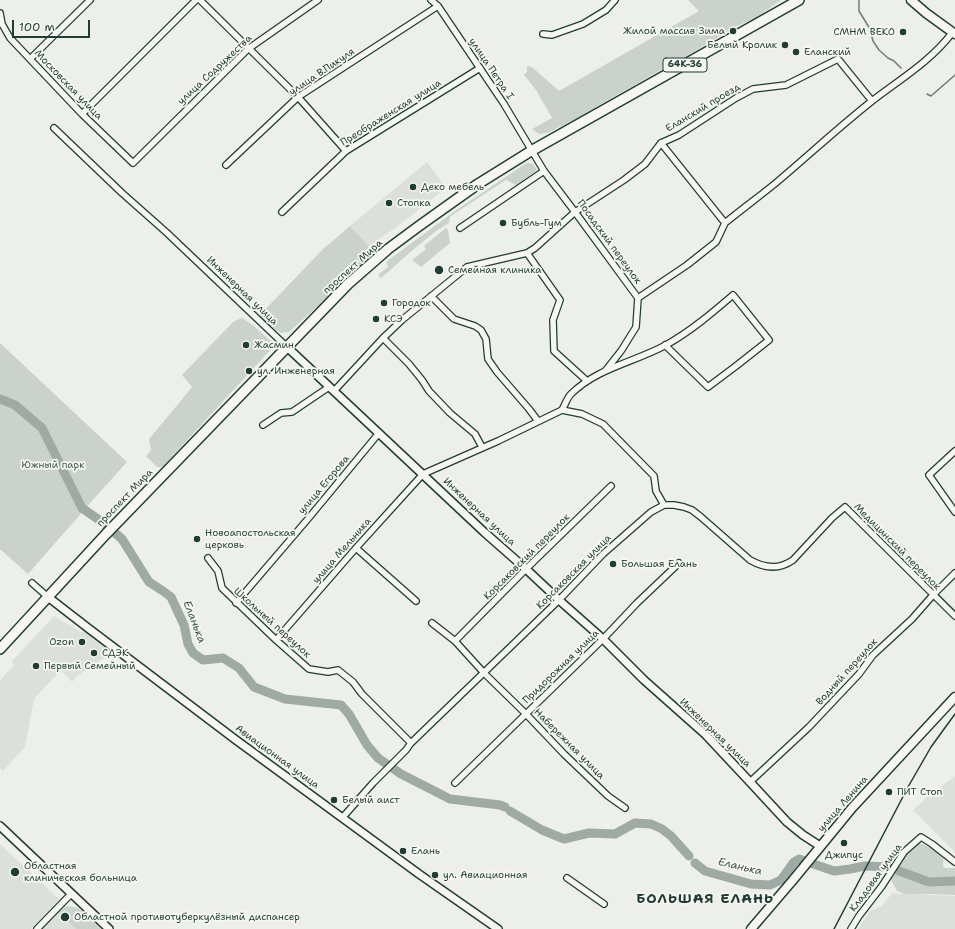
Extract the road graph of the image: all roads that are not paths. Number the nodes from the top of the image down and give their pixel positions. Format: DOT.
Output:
graph roads {
  1 [pos="90,0"];
  2 [pos="196,0"];
  3 [pos="200,0"];
  4 [pos="318,0"];
  5 [pos="431,0"];
  6 [pos="615,0"];
  7 [pos="799,0"];
  8 [pos="911,0"];
  9 [pos="438,6"];
  10 [pos="0,14"];
  11 [pos="543,34"];
  12 [pos="954,34"];
  13 [pos="248,49"];
  14 [pos="30,59"];
  15 [pos="480,68"];
  16 [pos="298,98"];
  17 [pos="872,101"];
  18 [pos="82,114"];
  19 [pos="54,128"];
  20 [pos="661,143"];
  21 [pos="346,151"];
  22 [pos="531,151"];
  23 [pos="133,163"];
  24 [pos="226,165"];
  25 [pos="544,171"];
  26 [pos="282,212"];
  27 [pos="575,212"];
  28 [pos="724,223"];
  29 [pos="460,228"];
  30 [pos="527,253"];
  31 [pos="431,296"];
  32 [pos="638,298"];
  33 [pos="383,338"];
  34 [pos="665,345"];
  35 [pos="287,347"];
  36 [pos="606,370"];
  37 [pos="586,381"];
  38 [pos="332,389"];
  39 [pos="562,410"];
  40 [pos="538,421"];
  41 [pos="263,425"];
  42 [pos="379,433"];
  43 [pos="482,447"];
  44 [pos="955,451"];
  45 [pos="423,474"];
  46 [pos="611,486"];
  47 [pos="664,505"];
  48 [pos="955,512"];
  49 [pos="356,548"];
  50 [pos="208,558"];
  51 [pos="679,563"];
  52 [pos="526,569"];
  53 [pos="955,573"];
  54 [pos="32,583"];
  55 [pos="933,595"];
  56 [pos="48,597"];
  57 [pos="558,600"];
  58 [pos="416,601"];
  59 [pos="236,603"];
  60 [pos="955,616"];
  61 [pos="432,623"];
  62 [pos="603,639"];
  63 [pos="276,640"];
  64 [pos="455,641"];
  65 [pos="0,649"];
  66 [pos="484,673"];
  67 [pos="955,697"];
  68 [pos="526,714"];
  69 [pos="411,743"];
  70 [pos="750,782"];
  71 [pos="455,783"];
  72 [pos="625,808"];
  73 [pos="342,817"];
  74 [pos="0,826"];
  75 [pos="820,846"];
  76 [pos="955,862"];
  77 [pos="567,878"];
  78 [pos="71,894"];
  79 [pos="604,904"];
  80 [pos="37,929"];
  81 [pos="110,929"];
  82 [pos="498,929"];
  83 [pos="751,929"];
  84 [pos="851,929"];
  1 -- 14 [label="street"];
  2 -- 18 [label="street"];
  3 -- 13 [label="street"];
  4 -- 13 [label="street, улица Содружества"];
  5 -- 9 [label="street, улица Петра I"];
  6 -- 11 [label="street"];
  7 -- 22 [label="main road, проспект Мира / 64К-36"];
  8 -- 12 [label="main road"];
  9 -- 15 [label="street, улица Петра I"];
  9 -- 16 [label="street, улица В.Пикуля"];
  10 -- 14 [label="street, Московская улица"];
  12 -- 17 [label="street"];
  13 -- 16 [label="street"];
  13 -- 23 [label="street, улица Содружества"];
  14 -- 18 [label="street, Московская улица"];
  15 -- 21 [label="street, Преображенская улица"];
  15 -- 22 [label="street, улица Петра I"];
  16 -- 21 [label="street"];
  16 -- 24 [label="street, улица В.Пикуля"];
  17 -- 20 [label="street, Еланский проезд"];
  17 -- 28 [label="street"];
  18 -- 23 [label="street, Московская улица"];
  19 -- 35 [label="street, Инженерная улица"];
  20 -- 27 [label="street"];
  20 -- 28 [label="street"];
  21 -- 26 [label="street, Преображенская улица"];
  22 -- 25 [label="street, Посадский переулок"];
  22 -- 35 [label="main road, проспект Мира"];
  25 -- 27 [label="street, Посадский переулок"];
  25 -- 29 [label="street"];
  27 -- 30 [label="street"];
  27 -- 32 [label="street, Посадский переулок"];
  28 -- 32 [label="street"];
  30 -- 31 [label="street"];
  30 -- 37 [label="street"];
  31 -- 33 [label="street"];
  31 -- 40 [label="street"];
  32 -- 36 [label="street, Посадский переулок"];
  33 -- 38 [label="street"];
  33 -- 43 [label="street"];
  34 -- 34 [label="street, Посадский переулок"];
  34 -- 36 [label="street, Посадский переулок"];
  35 -- 38 [label="street, Инженерная улица"];
  35 -- 56 [label="main road, проспект Мира"];
  36 -- 37 [label="street, Посадский переулок"];
  37 -- 39 [label="street, Посадский переулок"];
  38 -- 41 [label="street"];
  38 -- 42 [label="street, Инженерная улица"];
  39 -- 40 [label="street"];
  39 -- 47 [label="street"];
  40 -- 43 [label="street"];
  42 -- 45 [label="street, Инженерная улица"];
  42 -- 59 [label="street, улица Егорова"];
  43 -- 45 [label="street"];
  44 -- 48 [label="street"];
  45 -- 49 [label="street, улица Мельника"];
  45 -- 52 [label="street, Инженерная улица"];
  46 -- 52 [label="street, Корсаковский переулок"];
  47 -- 55 [label="street, Медицинский переулок"];
  47 -- 57 [label="street, Корсаковская улица"];
  49 -- 58 [label="street"];
  49 -- 63 [label="street, улица Мельника"];
  50 -- 59 [label="street, Школьный переулок"];
  51 -- 62 [label="street, Придорожная улица"];
  52 -- 57 [label="street, Инженерная улица"];
  52 -- 64 [label="street, Корсаковский переулок"];
  53 -- 55 [label="street, Водный переулок"];
  54 -- 56 [label="street"];
  55 -- 60 [label="street, Медицинский переулок"];
  55 -- 70 [label="street, Водный переулок"];
  56 -- 65 [label="main road, проспект Мира"];
  56 -- 73 [label="street, Авиационная улица"];
  57 -- 62 [label="street, Инженерная улица"];
  57 -- 66 [label="street, Корсаковская улица"];
  59 -- 63 [label="street, Школьный переулок"];
  61 -- 64 [label="street, Набережная улица"];
  62 -- 68 [label="street, Придорожная улица"];
  62 -- 70 [label="street, Инженерная улица"];
  63 -- 69 [label="street, Школьный переулок"];
  64 -- 66 [label="street, Набережная улица"];
  66 -- 68 [label="street, Набережная улица"];
  66 -- 69 [label="street, Корсаковская улица"];
  67 -- 75 [label="main road, улица Ленина"];
  68 -- 71 [label="street, Придорожная улица"];
  68 -- 72 [label="street, Набережная улица"];
  69 -- 73 [label="street, Корсаковская улица"];
  70 -- 75 [label="street, Инженерная улица"];
  73 -- 82 [label="street, Авиационная улица"];
  74 -- 78 [label="street"];
  75 -- 83 [label="main road, улица Ленина"];
  76 -- 84 [label="street, Кладовая улица"];
  77 -- 79 [label="street"];
  78 -- 80 [label="street"];
  78 -- 81 [label="street"];
}
